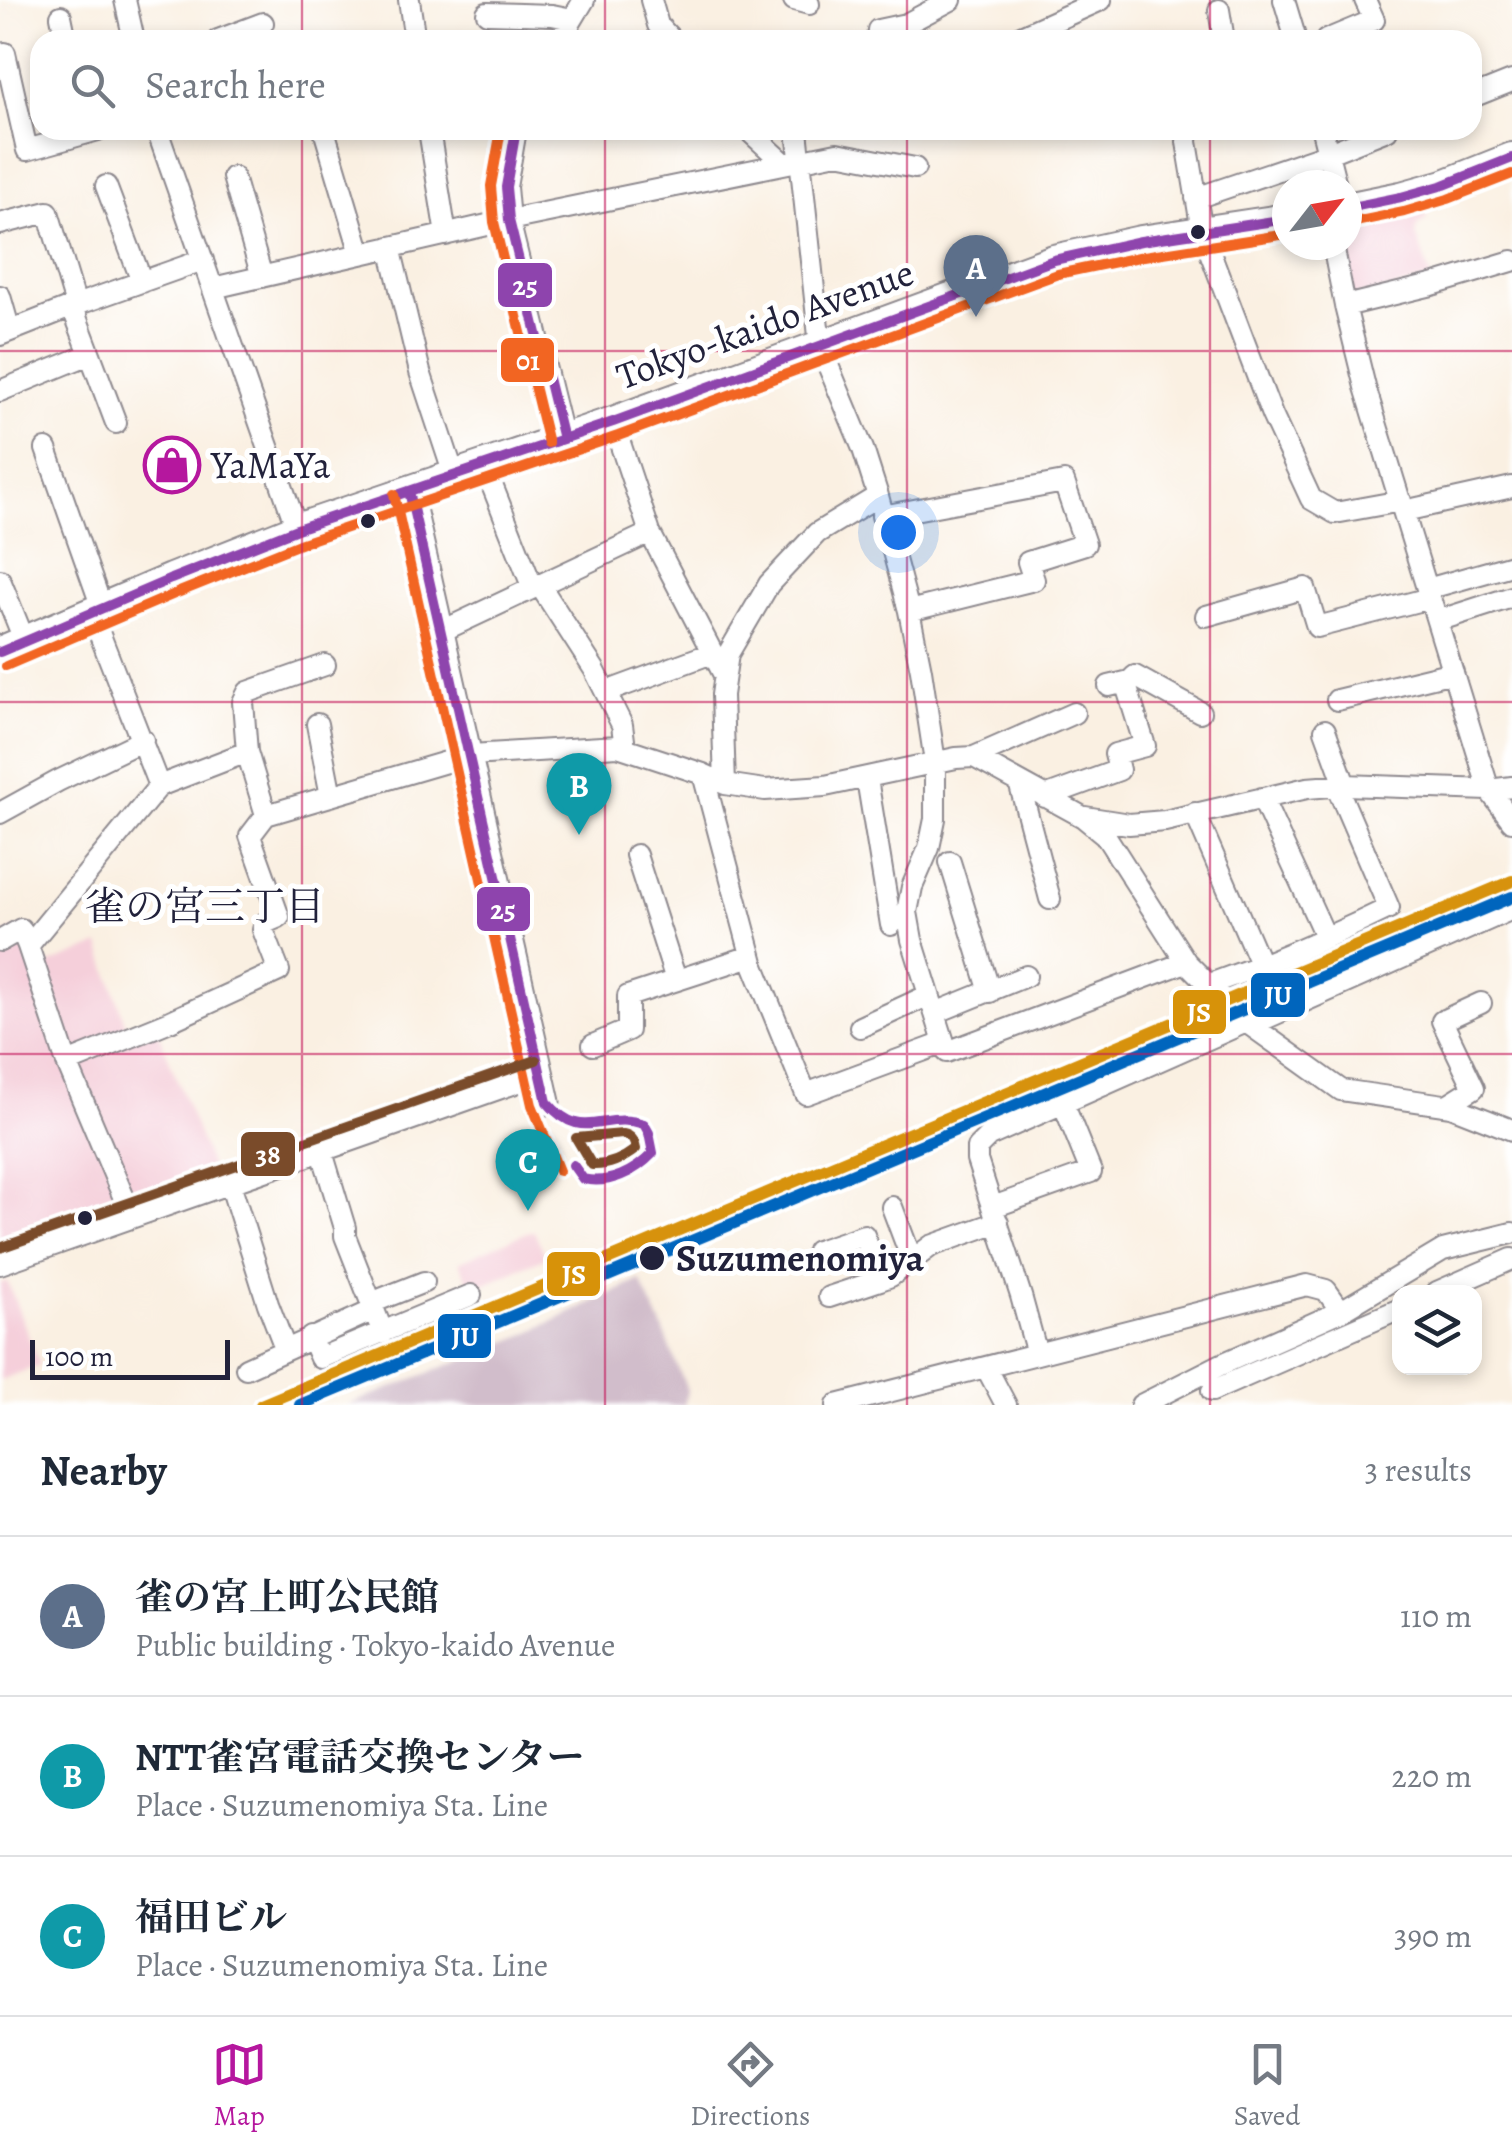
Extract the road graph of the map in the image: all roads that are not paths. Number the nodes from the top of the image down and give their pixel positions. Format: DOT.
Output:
graph roads {
  1 [pos="125,0"];
  2 [pos="409,0"];
  3 [pos="584,0"];
  4 [pos="652,0"];
  5 [pos="951,0"];
  6 [pos="1101,0"];
  7 [pos="1284,0"];
  8 [pos="1364,0"];
  9 [pos="1219,10"];
  10 [pos="487,13"];
  11 [pos="60,16"];
  12 [pos="572,19"];
  13 [pos="262,23"];
  14 [pos="64,30"];
  15 [pos="132,30"];
  16 [pos="244,30"];
  17 [pos="414,30"];
  18 [pos="566,30"];
  19 [pos="663,30"];
  20 [pos="878,30"];
  21 [pos="1034,30"];
  22 [pos="1222,30"];
  23 [pos="1293,30"];
  24 [pos="1350,30"];
  25 [pos="0,54"];
  26 [pos="1512,81"];
  27 [pos="1482,93"];
  28 [pos="61,140"];
  29 [pos="160,140"];
  30 [pos="327,140"];
  31 [pos="431,140"];
  32 [pos="514,140"];
  33 [pos="762,140"];
  34 [pos="795,140"];
  35 [pos="1187,140"];
  36 [pos="1325,140"];
  37 [pos="1361,140"];
  38 [pos="1328,153"];
  39 [pos="1512,158"];
  40 [pos="792,161"];
  41 [pos="916,168"];
  42 [pos="1332,170"];
  43 [pos="234,177"];
  44 [pos="106,186"];
  45 [pos="1196,198"];
  46 [pos="1362,205"];
  47 [pos="509,220"];
  48 [pos="1272,221"];
  49 [pos="0,224"];
  50 [pos="1202,231"];
  51 [pos="446,235"];
  52 [pos="390,248"];
  53 [pos="361,254"];
  54 [pos="203,260"];
  55 [pos="1336,260"];
  56 [pos="1512,261"];
  57 [pos="262,277"];
  58 [pos="142,282"];
  59 [pos="213,288"];
  60 [pos="0,296"];
  61 [pos="76,304"];
  62 [pos="1344,306"];
  63 [pos="5,333"];
  64 [pos="820,346"];
  65 [pos="90,354"];
  66 [pos="0,390"];
  67 [pos="613,422"];
  68 [pos="116,424"];
  69 [pos="562,439"];
  70 [pos="46,449"];
  71 [pos="484,465"];
  72 [pos="454,476"];
  73 [pos="1512,487"];
  74 [pos="409,490"];
  75 [pos="880,506"];
  76 [pos="1402,506"];
  77 [pos="297,529"];
  78 [pos="650,533"];
  79 [pos="1512,565"];
  80 [pos="0,580"];
  81 [pos="535,585"];
  82 [pos="1429,594"];
  83 [pos="1512,597"];
  84 [pos="97,610"];
  85 [pos="909,611"];
  86 [pos="1206,616"];
  87 [pos="1437,621"];
  88 [pos="442,631"];
  89 [pos="12,647"];
  90 [pos="712,653"];
  91 [pos="325,665"];
  92 [pos="1453,672"];
  93 [pos="724,675"];
  94 [pos="606,692"];
  95 [pos="1337,700"];
  96 [pos="1200,712"];
  97 [pos="1074,713"];
  98 [pos="317,724"];
  99 [pos="1325,730"];
  100 [pos="142,740"];
  101 [pos="625,748"];
  102 [pos="247,752"];
  103 [pos="470,755"];
  104 [pos="974,758"];
  105 [pos="934,762"];
  106 [pos="703,774"];
  107 [pos="866,778"];
  108 [pos="1019,782"];
  109 [pos="725,784"];
  110 [pos="159,786"];
  111 [pos="1341,786"];
  112 [pos="1512,787"];
  113 [pos="1489,790"];
  114 [pos="331,796"];
  115 [pos="1045,796"];
  116 [pos="1262,798"];
  117 [pos="0,813"];
  118 [pos="1195,813"];
  119 [pos="266,815"];
  120 [pos="1082,817"];
  121 [pos="1512,821"];
  122 [pos="636,855"];
  123 [pos="950,862"];
  124 [pos="1050,898"];
  125 [pos="1512,910"];
  126 [pos="891,925"];
  127 [pos="1326,938"];
  128 [pos="0,941"];
  129 [pos="28,946"];
  130 [pos="751,956"];
  131 [pos="1186,962"];
  132 [pos="1262,966"];
  133 [pos="1026,976"];
  134 [pos="676,980"];
  135 [pos="1210,984"];
  136 [pos="990,992"];
  137 [pos="1481,1003"];
  138 [pos="932,1004"];
  139 [pos="1248,1024"];
  140 [pos="860,1027"];
  141 [pos="944,1043"];
  142 [pos="593,1045"];
  143 [pos="67,1063"];
  144 [pos="541,1074"];
  145 [pos="547,1102"];
  146 [pos="1063,1103"];
  147 [pos="1447,1105"];
  148 [pos="1512,1130"];
  149 [pos="322,1152"];
  150 [pos="230,1184"];
  151 [pos="892,1207"];
  152 [pos="996,1214"];
  153 [pos="132,1217"];
  154 [pos="1512,1232"];
  155 [pos="817,1252"];
  156 [pos="1512,1259"];
  157 [pos="912,1260"];
  158 [pos="0,1264"];
  159 [pos="880,1280"];
  160 [pos="424,1282"];
  161 [pos="1452,1285"];
  162 [pos="471,1295"];
  163 [pos="828,1296"];
  164 [pos="372,1306"];
  165 [pos="1340,1311"];
  166 [pos="1392,1312"];
  167 [pos="383,1333"];
  168 [pos="311,1337"];
  169 [pos="286,1348"];
  170 [pos="1037,1354"];
  171 [pos="986,1367"];
  172 [pos="246,1368"];
  173 [pos="1212,1390"];
  174 [pos="837,1405"];
  175 [pos="1006,1405"];
  176 [pos="1141,1405"];
  1 -- 15 [label="street"];
  2 -- 17 [label="street"];
  3 -- 12 [label="street"];
  4 -- 19 [label="street"];
  5 -- 20 [label="street"];
  6 -- 21 [label="street"];
  7 -- 23 [label="street"];
  8 -- 24 [label="street"];
  9 -- 22 [label="street"];
  10 -- 12 [label="street"];
  11 -- 14 [label="street"];
  12 -- 18 [label="street"];
  13 -- 16 [label="street"];
  25 -- 28 [label="street"];
  26 -- 27 [label="street"];
  29 -- 54 [label="street"];
  30 -- 53 [label="street"];
  31 -- 51 [label="street"];
  32 -- 47 [label="street"];
  33 -- 40 [label="street"];
  34 -- 40 [label="street"];
  35 -- 45 [label="street"];
  36 -- 38 [label="street"];
  37 -- 38 [label="street"];
  38 -- 42 [label="street"];
  38 -- 45 [label="street"];
  39 -- 46 [label="highway"];
  40 -- 41 [label="street"];
  40 -- 47 [label="street"];
  40 -- 64 [label="street"];
  43 -- 57 [label="street"];
  44 -- 58 [label="street"];
  45 -- 50 [label="street"];
  47 -- 51 [label="street"];
  47 -- 69 [label="street"];
  48 -- 50 [label="highway, Tokyo-kaido Avenue"];
  49 -- 61 [label="street"];
  50 -- 64 [label="highway, Tokyo-kaido Avenue"];
  50 -- 76 [label="street"];
  51 -- 52 [label="street"];
  52 -- 53 [label="street"];
  52 -- 72 [label="street"];
  53 -- 57 [label="street"];
  54 -- 58 [label="street"];
  54 -- 59 [label="street"];
  55 -- 62 [label="street"];
  56 -- 62 [label="street"];
  57 -- 59 [label="street"];
  58 -- 61 [label="street"];
  59 -- 77 [label="street"];
  60 -- 63 [label="street"];
  61 -- 63 [label="street"];
  61 -- 65 [label="street"];
  62 -- 76 [label="street"];
  64 -- 67 [label="highway, Tokyo-kaido Avenue"];
  64 -- 75 [label="street"];
  65 -- 66 [label="street"];
  65 -- 68 [label="street"];
  67 -- 69 [label="highway, Tokyo-kaido Avenue"];
  67 -- 78 [label="street"];
  69 -- 71 [label="highway, Tokyo-kaido Avenue"];
  70 -- 84 [label="street"];
  71 -- 72 [label="highway, Tokyo-kaido Avenue"];
  71 -- 81 [label="street"];
  72 -- 74 [label="highway, Tokyo-kaido Avenue"];
  73 -- 76 [label="street"];
  74 -- 77 [label="highway, Tokyo-kaido Avenue"];
  74 -- 88 [label="main road"];
  75 -- 85 [label="street"];
  75 -- 85 [label="street"];
  75 -- 93 [label="street"];
  76 -- 82 [label="street"];
  77 -- 84 [label="highway, Tokyo-kaido Avenue"];
  78 -- 81 [label="street"];
  78 -- 90 [label="street"];
  79 -- 82 [label="street"];
  80 -- 89 [label="street"];
  81 -- 88 [label="street"];
  81 -- 94 [label="street"];
  82 -- 86 [label="street"];
  82 -- 87 [label="street"];
  83 -- 87 [label="street"];
  84 -- 89 [label="highway, Tokyo-kaido Avenue"];
  84 -- 100 [label="street"];
  85 -- 105 [label="street"];
  87 -- 92 [label="street"];
  88 -- 103 [label="main road"];
  90 -- 93 [label="street"];
  90 -- 94 [label="street"];
  91 -- 102 [label="street"];
  92 -- 95 [label="street"];
  92 -- 113 [label="street"];
  93 -- 109 [label="street"];
  94 -- 101 [label="street"];
  96 -- 115 [label="street"];
  97 -- 104 [label="street"];
  98 -- 114 [label="street"];
  99 -- 111 [label="street"];
  100 -- 110 [label="street"];
  100 -- 117 [label="street"];
  101 -- 103 [label="street"];
  101 -- 106 [label="street"];
  102 -- 110 [label="street"];
  102 -- 119 [label="street"];
  103 -- 114 [label="street"];
  103 -- 144 [label="main road"];
  104 -- 105 [label="street"];
  104 -- 108 [label="street"];
  105 -- 107 [label="street"];
  105 -- 138 [label="street"];
  106 -- 109 [label="street"];
  106 -- 130 [label="street"];
  107 -- 109 [label="street"];
  107 -- 126 [label="street"];
  108 -- 115 [label="street"];
  108 -- 124 [label="street"];
  110 -- 129 [label="street"];
  111 -- 113 [label="street"];
  111 -- 116 [label="street"];
  111 -- 127 [label="street"];
  112 -- 113 [label="street"];
  113 -- 121 [label="street"];
  114 -- 119 [label="street"];
  115 -- 120 [label="street"];
  116 -- 118 [label="street"];
  116 -- 127 [label="street"];
  118 -- 120 [label="street"];
  118 -- 132 [label="street"];
  119 -- 143 [label="street"];
  120 -- 131 [label="street"];
  122 -- 134 [label="street"];
  123 -- 136 [label="street"];
  125 -- 139 [label="street"];
  127 -- 132 [label="street"];
  128 -- 129 [label="street"];
  129 -- 143 [label="street"];
  130 -- 134 [label="street"];
  130 -- 141 [label="street"];
  131 -- 135 [label="street"];
  131 -- 141 [label="street"];
  132 -- 135 [label="street"];
  133 -- 136 [label="street"];
  134 -- 142 [label="street"];
  135 -- 139 [label="street"];
  136 -- 138 [label="street"];
  137 -- 147 [label="street"];
  138 -- 140 [label="street"];
  138 -- 141 [label="street"];
  139 -- 146 [label="street"];
  139 -- 147 [label="street"];
  143 -- 153 [label="street"];
  144 -- 145 [label="main road"];
  144 -- 149 [label="street"];
  146 -- 152 [label="street"];
  146 -- 152 [label="street"];
  147 -- 148 [label="street"];
  149 -- 150 [label="street"];
  149 -- 164 [label="street"];
  150 -- 153 [label="street"];
  150 -- 169 [label="street"];
  151 -- 157 [label="street"];
  152 -- 157 [label="street"];
  152 -- 170 [label="street"];
  153 -- 158 [label="street"];
  154 -- 165 [label="street"];
  155 -- 159 [label="street"];
  156 -- 161 [label="street"];
  157 -- 159 [label="street"];
  159 -- 163 [label="street"];
  160 -- 164 [label="street"];
  162 -- 167 [label="street"];
  164 -- 167 [label="street"];
  164 -- 168 [label="street"];
  165 -- 170 [label="street"];
  165 -- 173 [label="street"];
  166 -- 173 [label="street"];
  167 -- 168 [label="street"];
  168 -- 169 [label="street"];
  169 -- 172 [label="street"];
  170 -- 171 [label="street"];
  171 -- 174 [label="street"];
  171 -- 175 [label="street"];
  173 -- 176 [label="street"];
}
